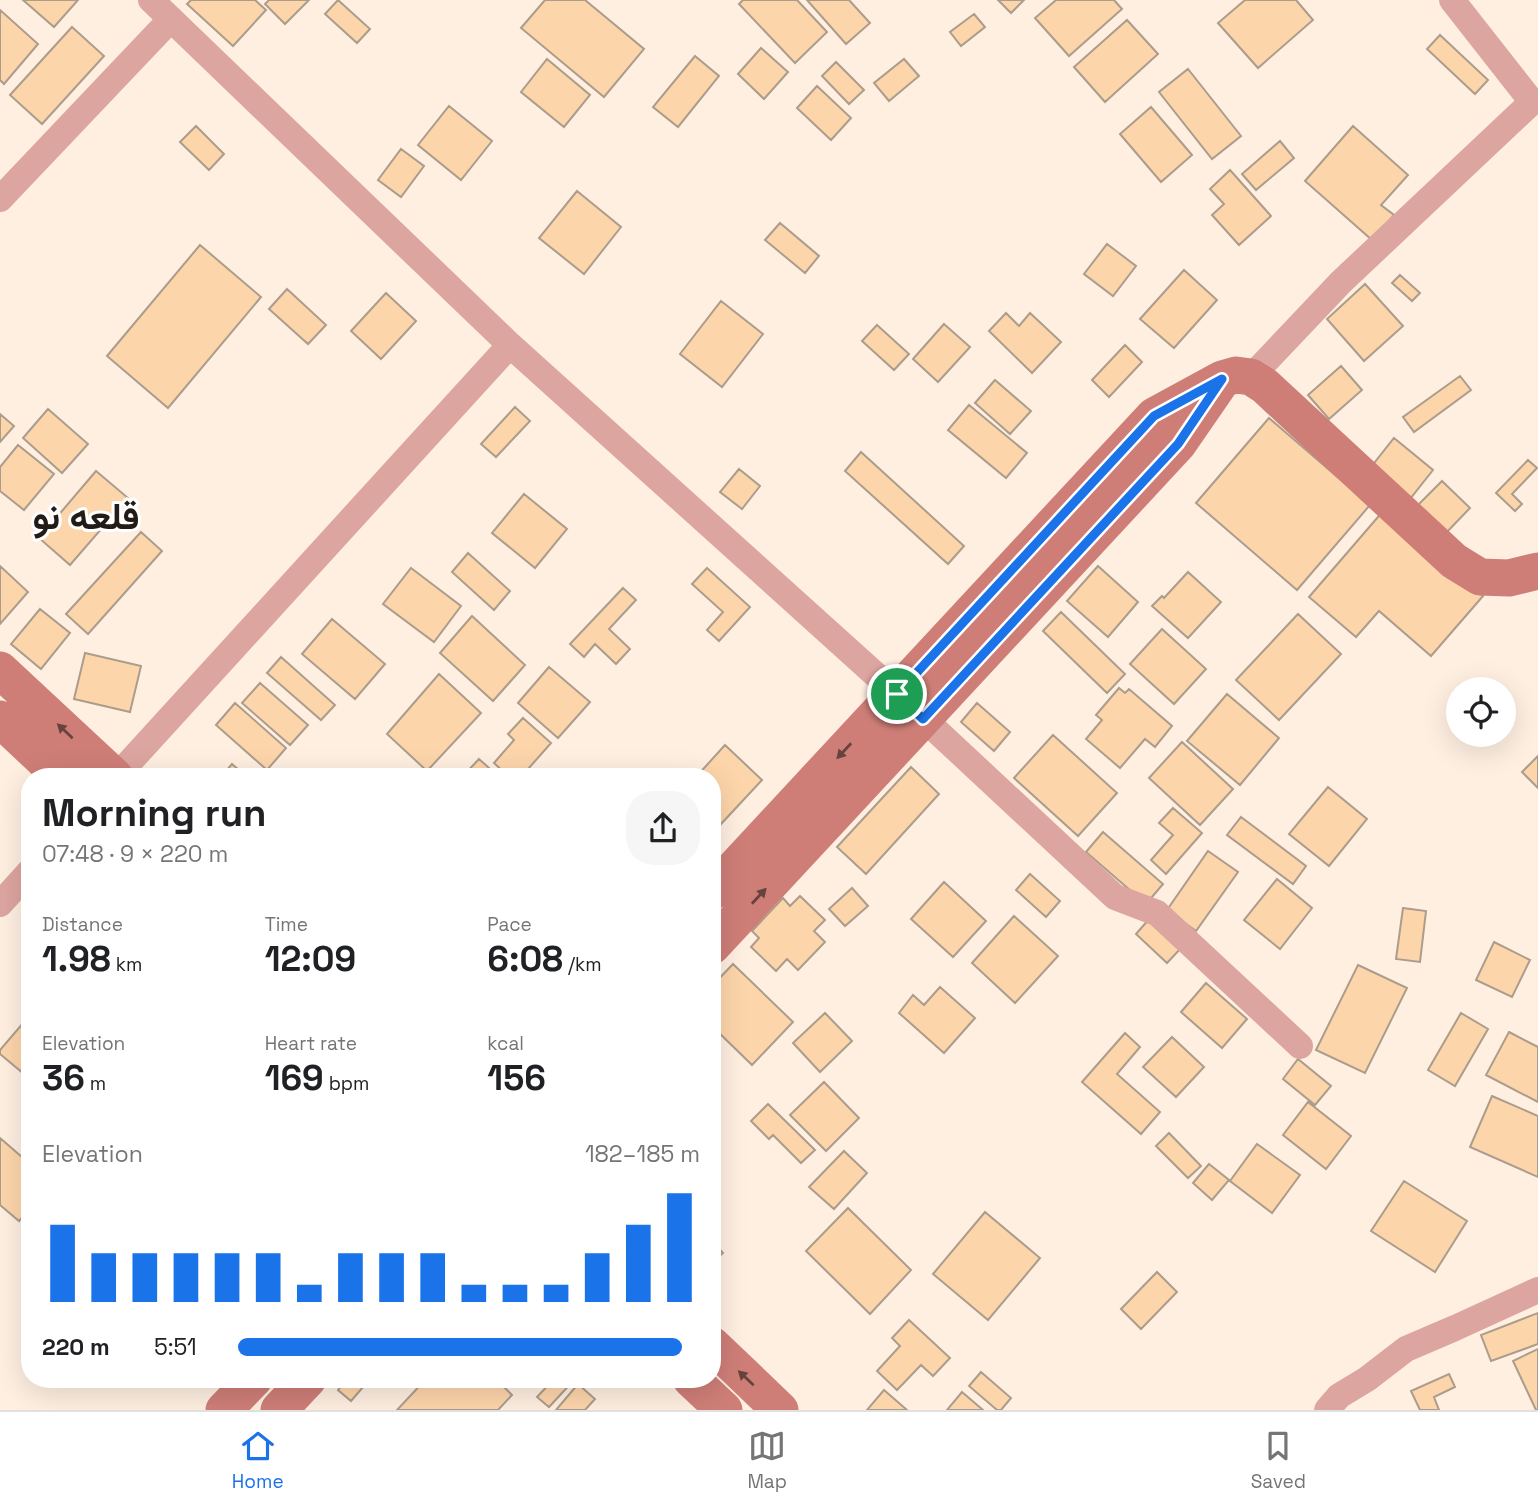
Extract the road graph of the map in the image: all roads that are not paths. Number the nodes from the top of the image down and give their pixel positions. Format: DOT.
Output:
graph roads {
  1 [pos="151,0"];
  2 [pos="1452,0"];
  3 [pos="171,19"];
  4 [pos="0,199"];
  5 [pos="510,345"];
  6 [pos="1236,378"];
  7 [pos="1538,571"];
  8 [pos="0,670"];
  9 [pos="910,707"];
  10 [pos="0,719"];
  11 [pos="52,768"];
  12 [pos="105,768"];
  13 [pos="123,768"];
  14 [pos="21,881"];
  15 [pos="721,884"];
  16 [pos="0,904"];
  17 [pos="721,935"];
  18 [pos="1300,1046"];
  19 [pos="1538,1290"];
  20 [pos="721,1354"];
  21 [pos="246,1388"];
  22 [pos="300,1388"];
  23 [pos="701,1388"];
  24 [pos="225,1410"];
  25 [pos="279,1410"];
  26 [pos="724,1410"];
  27 [pos="780,1410"];
  28 [pos="1327,1410"];
  1 -- 3 [label="street"];
  2 -- 6 [label="street"];
  3 -- 4 [label="street"];
  3 -- 5 [label="street"];
  5 -- 9 [label="street"];
  5 -- 13 [label="street"];
  6 -- 7 [label="street"];
  6 -- 9 [label="street"];
  12 -- 8 [label="street, one-way"];
  9 -- 15 [label="street, one-way"];
  17 -- 9 [label="street, one-way"];
  9 -- 18 [label="street"];
  10 -- 11 [label="street"];
  14 -- 16 [label="street"];
  19 -- 28 [label="street"];
  27 -- 20 [label="street, one-way"];
  21 -- 24 [label="street"];
  22 -- 25 [label="street"];
  23 -- 26 [label="street"];
}
